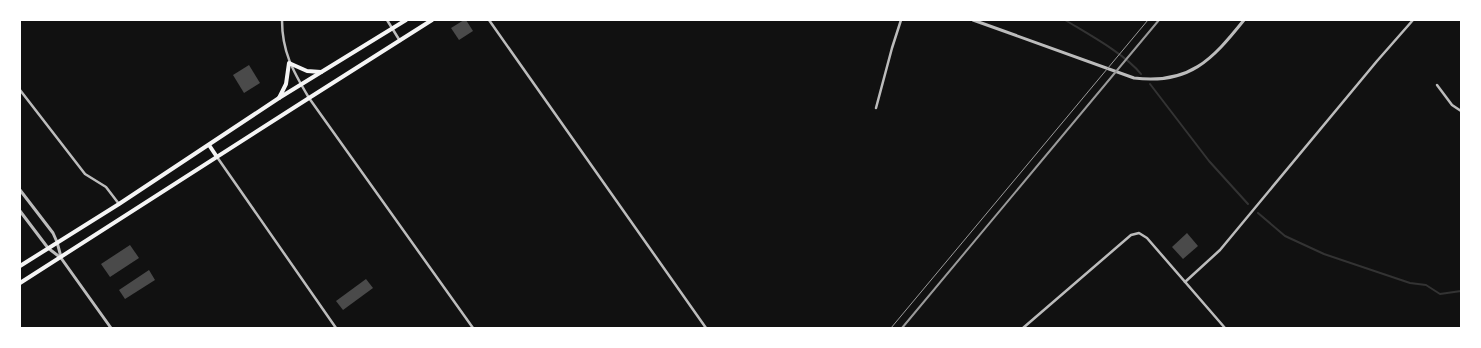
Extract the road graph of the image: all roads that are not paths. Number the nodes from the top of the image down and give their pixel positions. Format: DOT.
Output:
graph roads {
  1 [pos="282,20"];
  2 [pos="387,20"];
  3 [pos="406,20"];
  4 [pos="432,20"];
  5 [pos="489,20"];
  6 [pos="901,20"];
  7 [pos="973,20"];
  8 [pos="1244,20"];
  9 [pos="1413,20"];
  10 [pos="391,29"];
  11 [pos="400,42"];
  12 [pos="289,63"];
  13 [pos="321,72"];
  14 [pos="301,85"];
  15 [pos="1437,85"];
  16 [pos="20,90"];
  17 [pos="279,98"];
  18 [pos="309,98"];
  19 [pos="876,108"];
  20 [pos="1461,110"];
  21 [pos="209,145"];
  22 [pos="217,157"];
  23 [pos="20,190"];
  24 [pos="118,204"];
  25 [pos="20,211"];
  26 [pos="57,242"];
  27 [pos="48,248"];
  28 [pos="61,258"];
  29 [pos="20,266"];
  30 [pos="1185,282"];
  31 [pos="20,283"];
  32 [pos="111,328"];
  33 [pos="336,328"];
  34 [pos="473,328"];
  35 [pos="706,328"];
  36 [pos="1023,328"];
  37 [pos="1225,328"];
  1 -- 12 [label="street"];
  2 -- 10 [label="street"];
  3 -- 10 [label="main road"];
  4 -- 11 [label="main road"];
  5 -- 35 [label="street"];
  6 -- 19 [label="street"];
  7 -- 8 [label="street"];
  9 -- 30 [label="street"];
  10 -- 11 [label="street"];
  10 -- 13 [label="main road"];
  11 -- 18 [label="main road"];
  12 -- 13 [label="main road"];
  12 -- 14 [label="street"];
  12 -- 17 [label="main road"];
  13 -- 14 [label="main road"];
  14 -- 17 [label="main road"];
  14 -- 18 [label="street"];
  15 -- 20 [label="street"];
  16 -- 24 [label="street"];
  17 -- 21 [label="main road"];
  18 -- 22 [label="main road"];
  18 -- 34 [label="street"];
  21 -- 22 [label="main road"];
  21 -- 24 [label="main road"];
  22 -- 28 [label="main road"];
  22 -- 33 [label="street"];
  23 -- 26 [label="street"];
  24 -- 26 [label="main road"];
  25 -- 27 [label="street"];
  26 -- 27 [label="main road"];
  26 -- 28 [label="street"];
  27 -- 28 [label="street"];
  27 -- 29 [label="main road"];
  28 -- 31 [label="main road"];
  28 -- 32 [label="street"];
  30 -- 36 [label="street"];
  30 -- 37 [label="street"];
}
